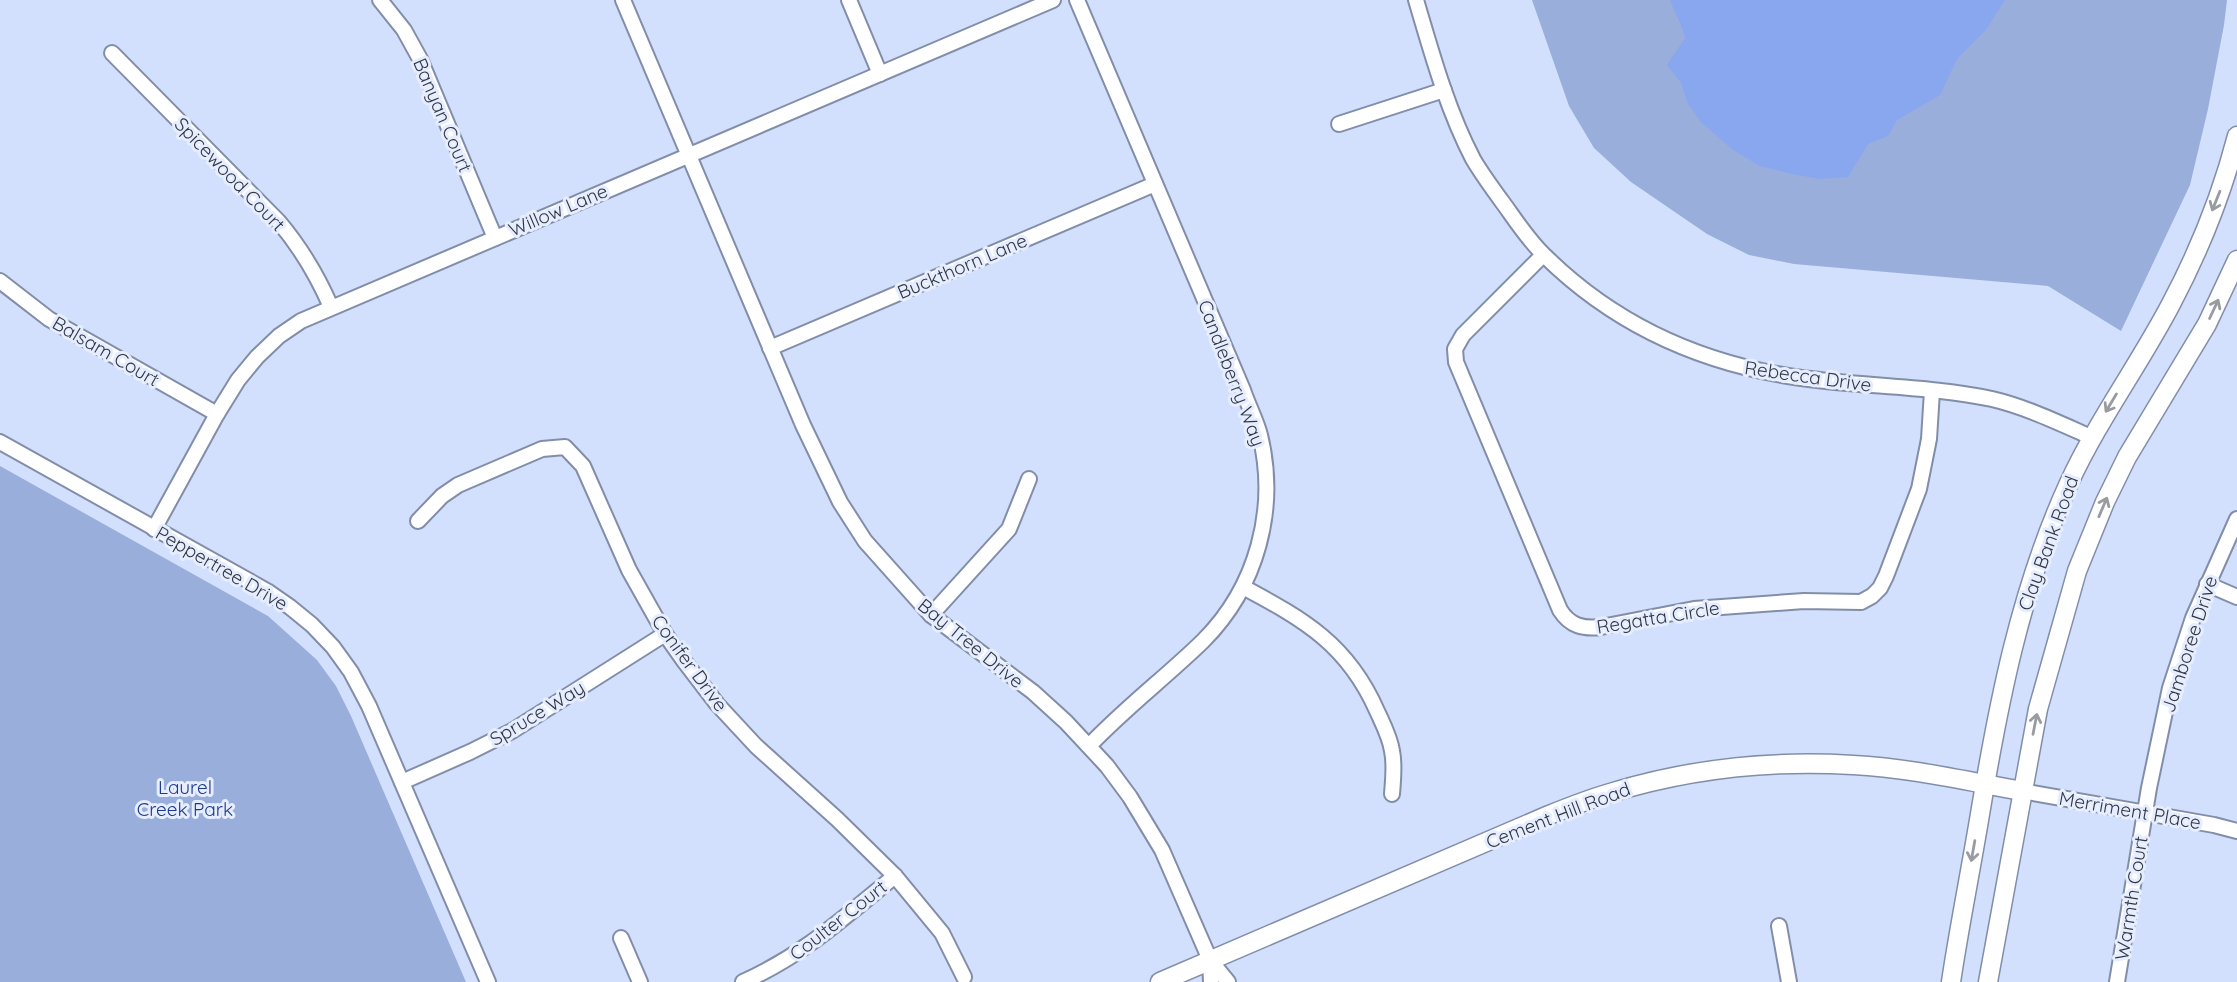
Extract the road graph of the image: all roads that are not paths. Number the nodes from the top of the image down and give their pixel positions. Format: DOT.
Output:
graph roads {
  1 [pos="380,0"];
  2 [pos="623,0"];
  3 [pos="849,0"];
  4 [pos="1053,0"];
  5 [pos="1077,0"];
  6 [pos="1416,0"];
  7 [pos="112,53"];
  8 [pos="880,74"];
  9 [pos="1444,90"];
  10 [pos="1339,124"];
  11 [pos="2237,136"];
  12 [pos="688,155"];
  13 [pos="1155,184"];
  14 [pos="495,237"];
  15 [pos="1544,255"];
  16 [pos="2237,260"];
  17 [pos="0,281"];
  18 [pos="331,307"];
  19 [pos="770,348"];
  20 [pos="1932,391"];
  21 [pos="217,414"];
  22 [pos="2091,437"];
  23 [pos="0,442"];
  24 [pos="1029,479"];
  25 [pos="2237,519"];
  26 [pos="418,521"];
  27 [pos="154,529"];
  28 [pos="2207,584"];
  29 [pos="1243,587"];
  30 [pos="2237,597"];
  31 [pos="931,615"];
  32 [pos="666,634"];
  33 [pos="1089,746"];
  34 [pos="402,782"];
  35 [pos="1985,784"];
  36 [pos="2022,791"];
  37 [pos="1392,794"];
  38 [pos="2145,813"];
  39 [pos="2237,831"];
  40 [pos="895,876"];
  41 [pos="1779,926"];
  42 [pos="621,937"];
  43 [pos="1210,960"];
  44 [pos="964,977"];
  45 [pos="488,982"];
  46 [pos="640,982"];
  47 [pos="743,982"];
  48 [pos="1160,982"];
  49 [pos="1211,982"];
  50 [pos="1228,982"];
  51 [pos="1789,982"];
  52 [pos="1951,982"];
  53 [pos="1988,982"];
  54 [pos="2117,982"];
  1 -- 14 [label="street, Banyan Court"];
  2 -- 12 [label="street, Bay Tree Drive"];
  3 -- 8 [label="street"];
  4 -- 8 [label="street, Willow Lane"];
  5 -- 13 [label="street, Candleberry Way"];
  6 -- 9 [label="street, Rebecca Drive"];
  7 -- 18 [label="street, Spicewood Court"];
  8 -- 12 [label="street, Willow Lane"];
  9 -- 10 [label="street"];
  9 -- 15 [label="street, Rebecca Drive"];
  11 -- 22 [label="street, Clay Bank Road, one-way"];
  12 -- 14 [label="street, Willow Lane"];
  12 -- 19 [label="street, Bay Tree Drive"];
  13 -- 19 [label="street, Buckthorn Lane"];
  13 -- 29 [label="street, Candleberry Way"];
  14 -- 18 [label="street, Willow Lane"];
  15 -- 20 [label="street, Rebecca Drive"];
  15 -- 20 [label="street, Regatta Circle"];
  36 -- 16 [label="street, Clay Bank Road, one-way"];
  17 -- 21 [label="street, Balsam Court"];
  18 -- 21 [label="street, Willow Lane"];
  19 -- 31 [label="street, Bay Tree Drive"];
  20 -- 22 [label="street, Rebecca Drive"];
  21 -- 27 [label="street, Willow Lane"];
  22 -- 35 [label="street, Clay Bank Road"];
  23 -- 27 [label="street, Peppertree Drive"];
  24 -- 31 [label="street"];
  25 -- 28 [label="street, Jamboree Drive"];
  26 -- 32 [label="street, Conifer Drive"];
  27 -- 34 [label="street, Peppertree Drive"];
  28 -- 30 [label="street"];
  28 -- 38 [label="street, Jamboree Drive"];
  29 -- 33 [label="street, Candleberry Way"];
  29 -- 37 [label="street"];
  31 -- 33 [label="street, Bay Tree Drive"];
  32 -- 34 [label="street, Spruce Way"];
  32 -- 40 [label="street, Conifer Drive"];
  33 -- 43 [label="street, Bay Tree Drive"];
  34 -- 45 [label="street, Peppertree Drive"];
  35 -- 36 [label="street, Cement Hill Road"];
  35 -- 43 [label="street, Cement Hill Road"];
  35 -- 52 [label="street, Clay Bank Road, one-way"];
  36 -- 38 [label="street, Merriment Place"];
  36 -- 53 [label="street, Clay Bank Road"];
  38 -- 39 [label="street, Merriment Place"];
  38 -- 54 [label="street, Warmth Court"];
  40 -- 44 [label="street, Conifer Drive"];
  40 -- 47 [label="street, Coulter Court"];
  41 -- 51 [label="street"];
  42 -- 46 [label="street"];
  43 -- 48 [label="street, Cement Hill Road"];
  43 -- 49 [label="street, Bay Tree Drive"];
  43 -- 50 [label="street, Bay Tree Drive"];
}
